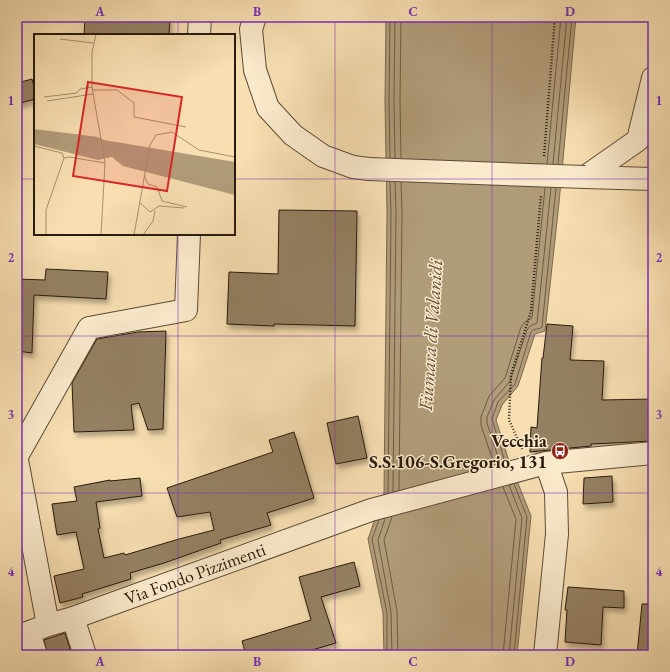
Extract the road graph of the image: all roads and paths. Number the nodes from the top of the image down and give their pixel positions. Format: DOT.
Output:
graph roads {
  1 [pos="200,17"];
  2 [pos="255,17"];
  3 [pos="555,17"];
  4 [pos="199,34"];
  5 [pos="653,78"];
  6 [pos="544,160"];
  7 [pos="585,177"];
  8 [pos="653,179"];
  9 [pos="541,192"];
  10 [pos="189,235"];
  11 [pos="653,453"];
  12 [pos="17,456"];
  13 [pos="17,460"];
  14 [pos="533,466"];
  15 [pos="73,618"];
  16 [pos="48,625"];
  17 [pos="22,634"];
  18 [pos="36,655"];
  19 [pos="85,655"];
  20 [pos="545,655"];
  1 -- 4 [label="street"];
  2 -- 7 [label="street, bridge"];
  3 -- 6 [label="path"];
  5 -- 7 [label="street"];
  7 -- 8 [label="street"];
  9 -- 14 [label="path"];
  10 -- 12 [label="street"];
  11 -- 14 [label="street, Via Fondo Pizzimenti"];
  13 -- 16 [label="street"];
  14 -- 15 [label="street, Via Fondo Pizzimenti"];
  14 -- 20 [label="street"];
  15 -- 16 [label="street, Via Fondo Pizzimenti"];
  15 -- 19 [label="street"];
  16 -- 17 [label="street, Via Fondo Pizzimenti"];
  17 -- 18 [label="street"];
}
